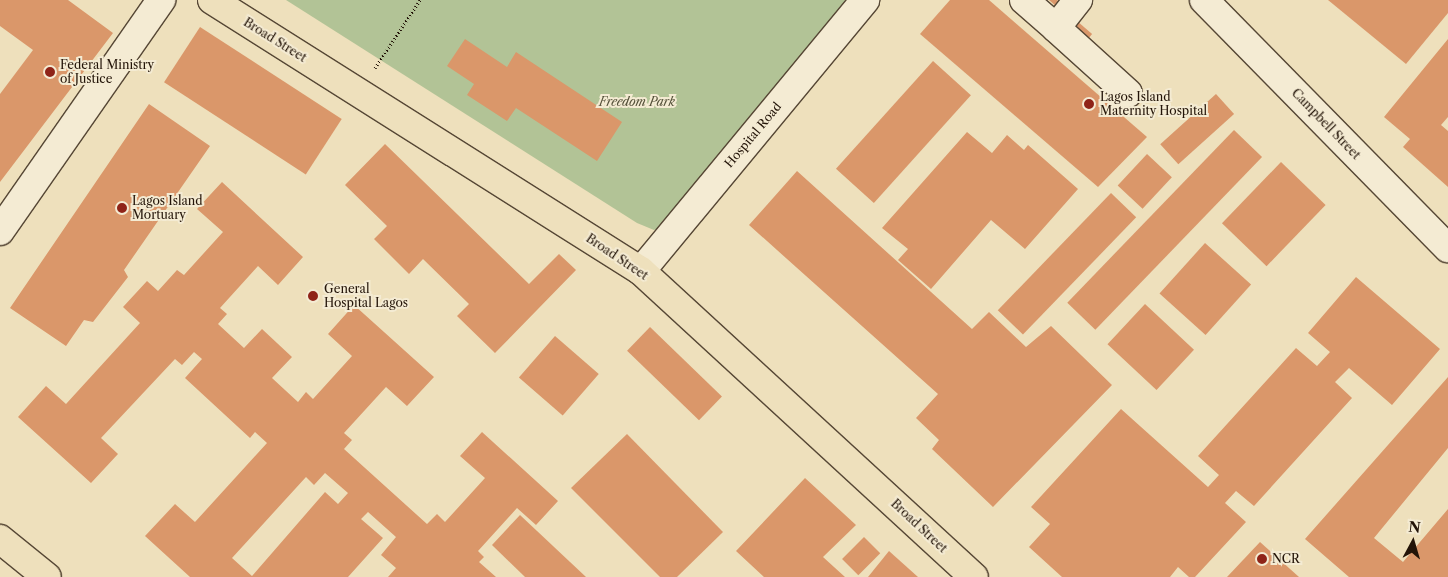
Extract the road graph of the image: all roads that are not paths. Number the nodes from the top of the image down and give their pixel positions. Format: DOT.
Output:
graph roads {
  1 [pos="161,0"];
  2 [pos="212,0"];
  3 [pos="865,0"];
  4 [pos="1024,0"];
  5 [pos="1078,0"];
  6 [pos="1204,0"];
  7 [pos="1056,28"];
  8 [pos="1128,93"];
  9 [pos="0,231"];
  10 [pos="1448,248"];
  11 [pos="641,271"];
  12 [pos="0,539"];
  13 [pos="47,577"];
  14 [pos="974,577"];
  1 -- 9 [label="street"];
  2 -- 11 [label="main road, Broad Street"];
  3 -- 11 [label="street, Hospital Road"];
  4 -- 7 [label="street"];
  5 -- 7 [label="street"];
  6 -- 10 [label="street, Campbell Street"];
  7 -- 8 [label="street"];
  11 -- 14 [label="main road, Broad Street"];
  12 -- 13 [label="main road"];
}
